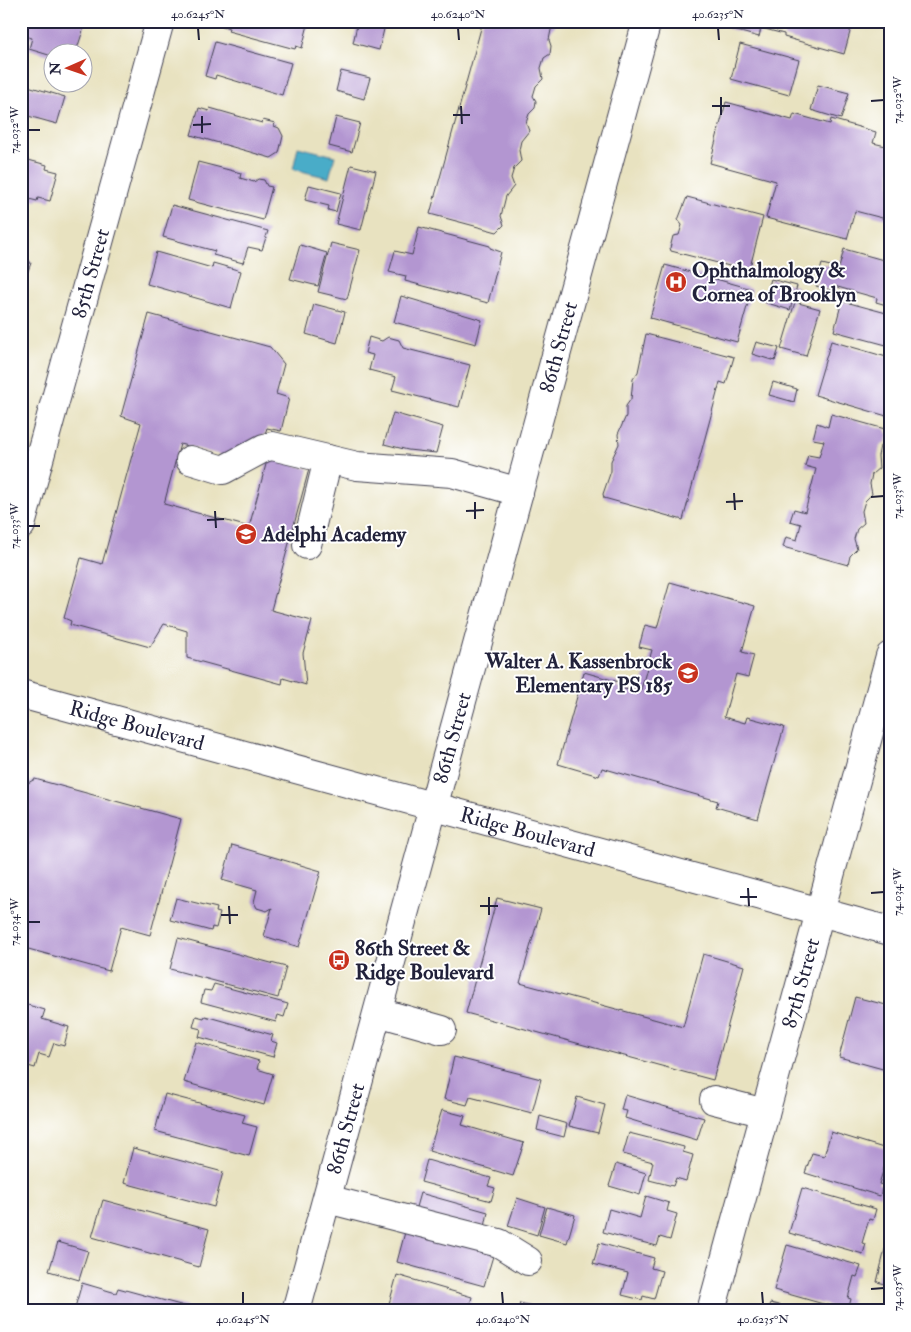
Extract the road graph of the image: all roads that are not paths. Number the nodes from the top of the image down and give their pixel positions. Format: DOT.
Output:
graph roads {
  1 [pos="160,21"];
  2 [pos="647,21"];
  3 [pos="328,459"];
  4 [pos="190,460"];
  5 [pos="519,492"];
  6 [pos="21,525"];
  7 [pos="307,545"];
  8 [pos="890,656"];
  9 [pos="21,694"];
  10 [pos="434,806"];
  11 [pos="820,912"];
  12 [pos="890,931"];
  13 [pos="378,1012"];
  14 [pos="442,1030"];
  15 [pos="714,1100"];
  16 [pos="765,1113"];
  17 [pos="327,1199"];
  18 [pos="528,1261"];
  19 [pos="296,1311"];
  20 [pos="711,1311"];
  1 -- 6 [label="street, 85th Street"];
  2 -- 5 [label="street, 86th Street"];
  3 -- 4 [label="street"];
  3 -- 5 [label="street"];
  3 -- 7 [label="street"];
  5 -- 10 [label="street, 86th Street"];
  8 -- 11 [label="street, 87th Street"];
  9 -- 10 [label="street, Ridge Boulevard"];
  10 -- 11 [label="street, Ridge Boulevard"];
  10 -- 13 [label="street, 86th Street"];
  11 -- 12 [label="street, Ridge Boulevard"];
  11 -- 16 [label="street, 87th Street"];
  13 -- 14 [label="street"];
  13 -- 17 [label="street, 86th Street"];
  15 -- 16 [label="street"];
  16 -- 20 [label="street, 87th Street"];
  17 -- 18 [label="street"];
  17 -- 19 [label="street, 86th Street"];
}
